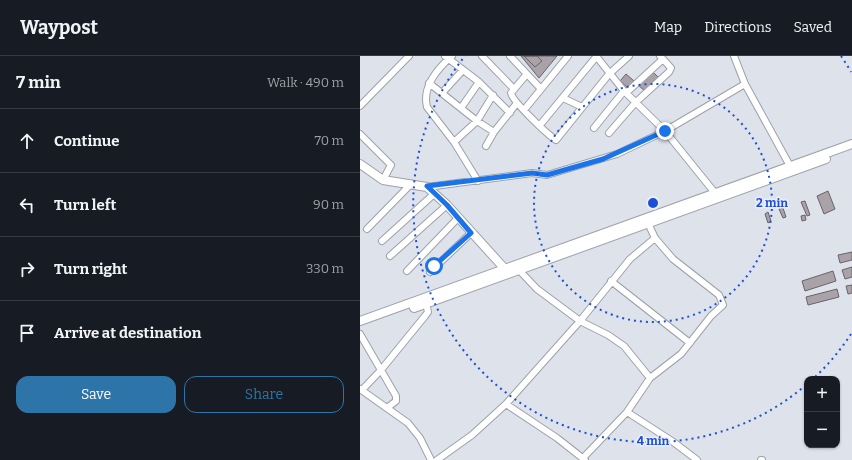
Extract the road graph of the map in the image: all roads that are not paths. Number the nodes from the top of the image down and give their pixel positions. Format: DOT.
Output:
graph roads {
  1 [pos="409,56"];
  2 [pos="482,56"];
  3 [pos="510,56"];
  4 [pos="568,56"];
  5 [pos="596,56"];
  6 [pos="629,56"];
  7 [pos="734,56"];
  8 [pos="449,57"];
  9 [pos="661,58"];
  10 [pos="463,70"];
  11 [pos="609,74"];
  12 [pos="526,76"];
  13 [pos="479,82"];
  14 [pos="429,83"];
  15 [pos="745,84"];
  16 [pos="514,90"];
  17 [pos="541,90"];
  18 [pos="625,92"];
  19 [pos="442,93"];
  20 [pos="493,95"];
  21 [pos="563,98"];
  22 [pos="635,102"];
  23 [pos="517,103"];
  24 [pos="361,104"];
  25 [pos="582,107"];
  26 [pos="461,108"];
  27 [pos="524,110"];
  28 [pos="510,113"];
  29 [pos="477,121"];
  30 [pos="540,125"];
  31 [pos="594,128"];
  32 [pos="665,131"];
  33 [pos="494,132"];
  34 [pos="609,133"];
  35 [pos="360,134"];
  36 [pos="454,142"];
  37 [pos="852,144"];
  38 [pos="486,146"];
  39 [pos="852,150"];
  40 [pos="819,158"];
  41 [pos="360,164"];
  42 [pos="790,166"];
  43 [pos="383,180"];
  44 [pos="478,181"];
  45 [pos="411,184"];
  46 [pos="427,186"];
  47 [pos="715,193"];
  48 [pos="434,194"];
  49 [pos="447,205"];
  50 [pos="458,218"];
  51 [pos="648,223"];
  52 [pos="368,229"];
  53 [pos="471,233"];
  54 [pos="655,238"];
  55 [pos="382,241"];
  56 [pos="390,256"];
  57 [pos="504,268"];
  58 [pos="518,269"];
  59 [pos="406,271"];
  60 [pos="430,272"];
  61 [pos="611,281"];
  62 [pos="426,304"];
  63 [pos="374,319"];
  64 [pos="360,321"];
  65 [pos="580,321"];
  66 [pos="360,326"];
  67 [pos="360,334"];
  68 [pos="690,343"];
  69 [pos="381,370"];
  70 [pos="650,378"];
  71 [pos="361,390"];
  72 [pos="506,404"];
  73 [pos="387,408"];
  74 [pos="627,412"];
  75 [pos="584,459"];
  76 [pos="431,460"];
  77 [pos="437,460"];
  78 [pos="696,460"];
  1 -- 24 [label="street"];
  2 -- 16 [label="street"];
  3 -- 12 [label="street"];
  4 -- 17 [label="street"];
  5 -- 11 [label="street"];
  5 -- 21 [label="street"];
  6 -- 11 [label="street"];
  7 -- 15 [label="street"];
  8 -- 10 [label="street"];
  8 -- 14 [label="street"];
  9 -- 18 [label="street"];
  9 -- 22 [label="street"];
  10 -- 13 [label="street"];
  10 -- 19 [label="street"];
  11 -- 18 [label="street"];
  11 -- 25 [label="street"];
  12 -- 16 [label="street"];
  12 -- 17 [label="street"];
  13 -- 20 [label="street"];
  13 -- 26 [label="street"];
  14 -- 19 [label="street"];
  14 -- 36 [label="street"];
  15 -- 32 [label="street"];
  15 -- 42 [label="street"];
  16 -- 23 [label="street"];
  17 -- 27 [label="street"];
  18 -- 22 [label="street"];
  18 -- 31 [label="street"];
  19 -- 26 [label="street"];
  20 -- 28 [label="street"];
  20 -- 29 [label="street"];
  21 -- 25 [label="street"];
  21 -- 30 [label="street"];
  22 -- 32 [label="street"];
  22 -- 34 [label="street"];
  23 -- 27 [label="street"];
  23 -- 28 [label="street"];
  25 -- 30 [label="street"];
  26 -- 29 [label="street"];
  27 -- 30 [label="street"];
  28 -- 33 [label="street"];
  29 -- 33 [label="street"];
  29 -- 36 [label="street"];
  32 -- 44 [label="street"];
  32 -- 47 [label="street"];
  33 -- 38 [label="street"];
  35 -- 43 [label="street"];
  36 -- 44 [label="street"];
  37 -- 40 [label="street"];
  39 -- 40 [label="street"];
  40 -- 42 [label="street"];
  40 -- 51 [label="street"];
  41 -- 43 [label="street"];
  42 -- 47 [label="street"];
  43 -- 45 [label="street"];
  44 -- 46 [label="street"];
  45 -- 46 [label="street"];
  45 -- 52 [label="street"];
  46 -- 48 [label="street"];
  47 -- 57 [label="street"];
  48 -- 49 [label="street"];
  48 -- 55 [label="street"];
  49 -- 50 [label="street"];
  49 -- 56 [label="street"];
  50 -- 53 [label="street"];
  50 -- 59 [label="street"];
  51 -- 54 [label="street"];
  51 -- 58 [label="street"];
  53 -- 57 [label="street"];
  53 -- 60 [label="street"];
  54 -- 61 [label="street"];
  54 -- 68 [label="street"];
  57 -- 63 [label="street"];
  58 -- 62 [label="street"];
  58 -- 65 [label="street"];
  61 -- 65 [label="street"];
  61 -- 68 [label="street"];
  62 -- 63 [label="street"];
  62 -- 69 [label="street"];
  63 -- 64 [label="street"];
  63 -- 66 [label="street"];
  65 -- 70 [label="street"];
  65 -- 72 [label="street"];
  67 -- 69 [label="street"];
  68 -- 70 [label="street"];
  69 -- 71 [label="street"];
  69 -- 73 [label="street"];
  70 -- 74 [label="street"];
  71 -- 73 [label="street"];
  72 -- 75 [label="street"];
  72 -- 77 [label="street"];
  73 -- 76 [label="street"];
  74 -- 75 [label="street"];
  74 -- 78 [label="street"];
}
